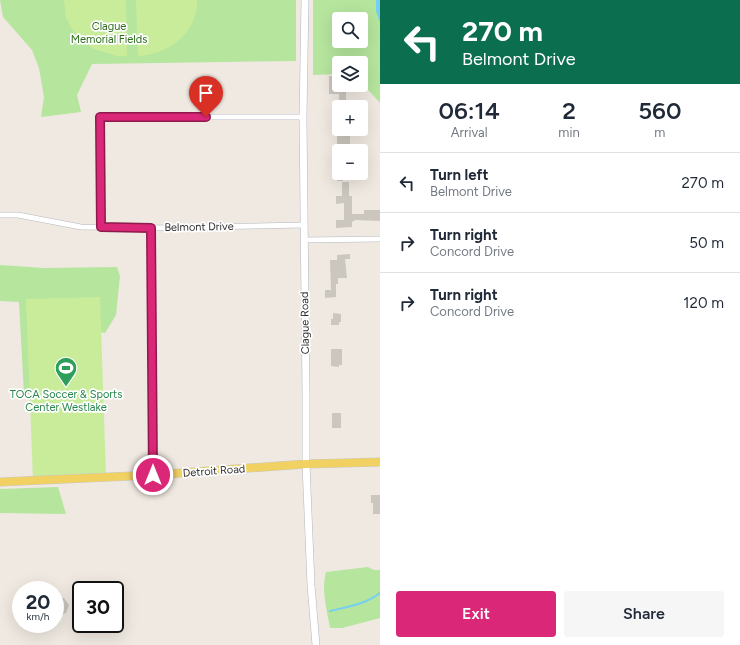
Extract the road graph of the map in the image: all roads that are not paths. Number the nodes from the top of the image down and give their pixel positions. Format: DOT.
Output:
graph roads {
  1 [pos="306,0"];
  2 [pos="303,117"];
  3 [pos="0,215"];
  4 [pos="304,225"];
  5 [pos="101,227"];
  6 [pos="151,228"];
  7 [pos="304,240"];
  8 [pos="380,240"];
  9 [pos="380,462"];
  10 [pos="306,464"];
  11 [pos="153,475"];
  12 [pos="0,482"];
  13 [pos="316,645"];
  1 -- 2 [label="main road, Clague Road"];
  2 -- 4 [label="main road, Clague Road"];
  2 -- 5 [label="street"];
  3 -- 5 [label="street, Belmont Drive"];
  4 -- 6 [label="street, Belmont Drive"];
  4 -- 7 [label="main road, Clague Road"];
  5 -- 6 [label="street, Belmont Drive"];
  6 -- 11 [label="street"];
  7 -- 8 [label="street"];
  7 -- 10 [label="main road, Clague Road"];
  9 -- 10 [label="main road, Detroit Road"];
  10 -- 11 [label="main road, Detroit Road"];
  10 -- 13 [label="main road, Clague Road"];
  11 -- 12 [label="main road, Detroit Road"];
}
